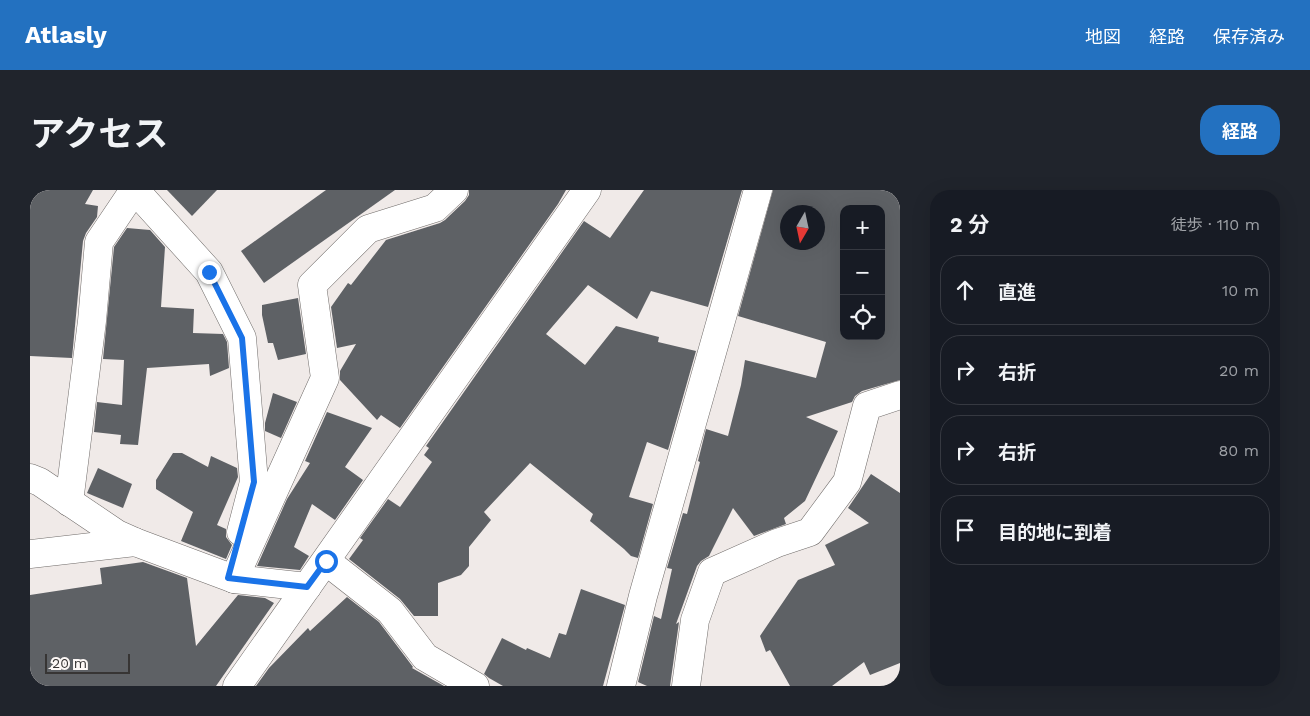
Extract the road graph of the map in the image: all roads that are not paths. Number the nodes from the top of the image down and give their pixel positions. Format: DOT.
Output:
graph roads {
  1 [pos="134,190"];
  2 [pos="454,190"];
  3 [pos="587,190"];
  4 [pos="758,190"];
  5 [pos="900,395"];
  6 [pos="30,478"];
  7 [pos="69,502"];
  8 [pos="134,542"];
  9 [pos="30,554"];
  10 [pos="326,561"];
  11 [pos="232,578"];
  12 [pos="307,587"];
  13 [pos="237,686"];
  14 [pos="475,686"];
  15 [pos="621,686"];
  16 [pos="686,686"];
  1 -- 7 [label="street"];
  1 -- 11 [label="street"];
  2 -- 11 [label="street"];
  3 -- 10 [label="street"];
  4 -- 15 [label="street"];
  5 -- 16 [label="street"];
  6 -- 7 [label="street"];
  7 -- 8 [label="street"];
  8 -- 9 [label="street"];
  8 -- 11 [label="street"];
  10 -- 12 [label="street"];
  10 -- 14 [label="street"];
  11 -- 12 [label="street"];
  12 -- 13 [label="street"];
}
